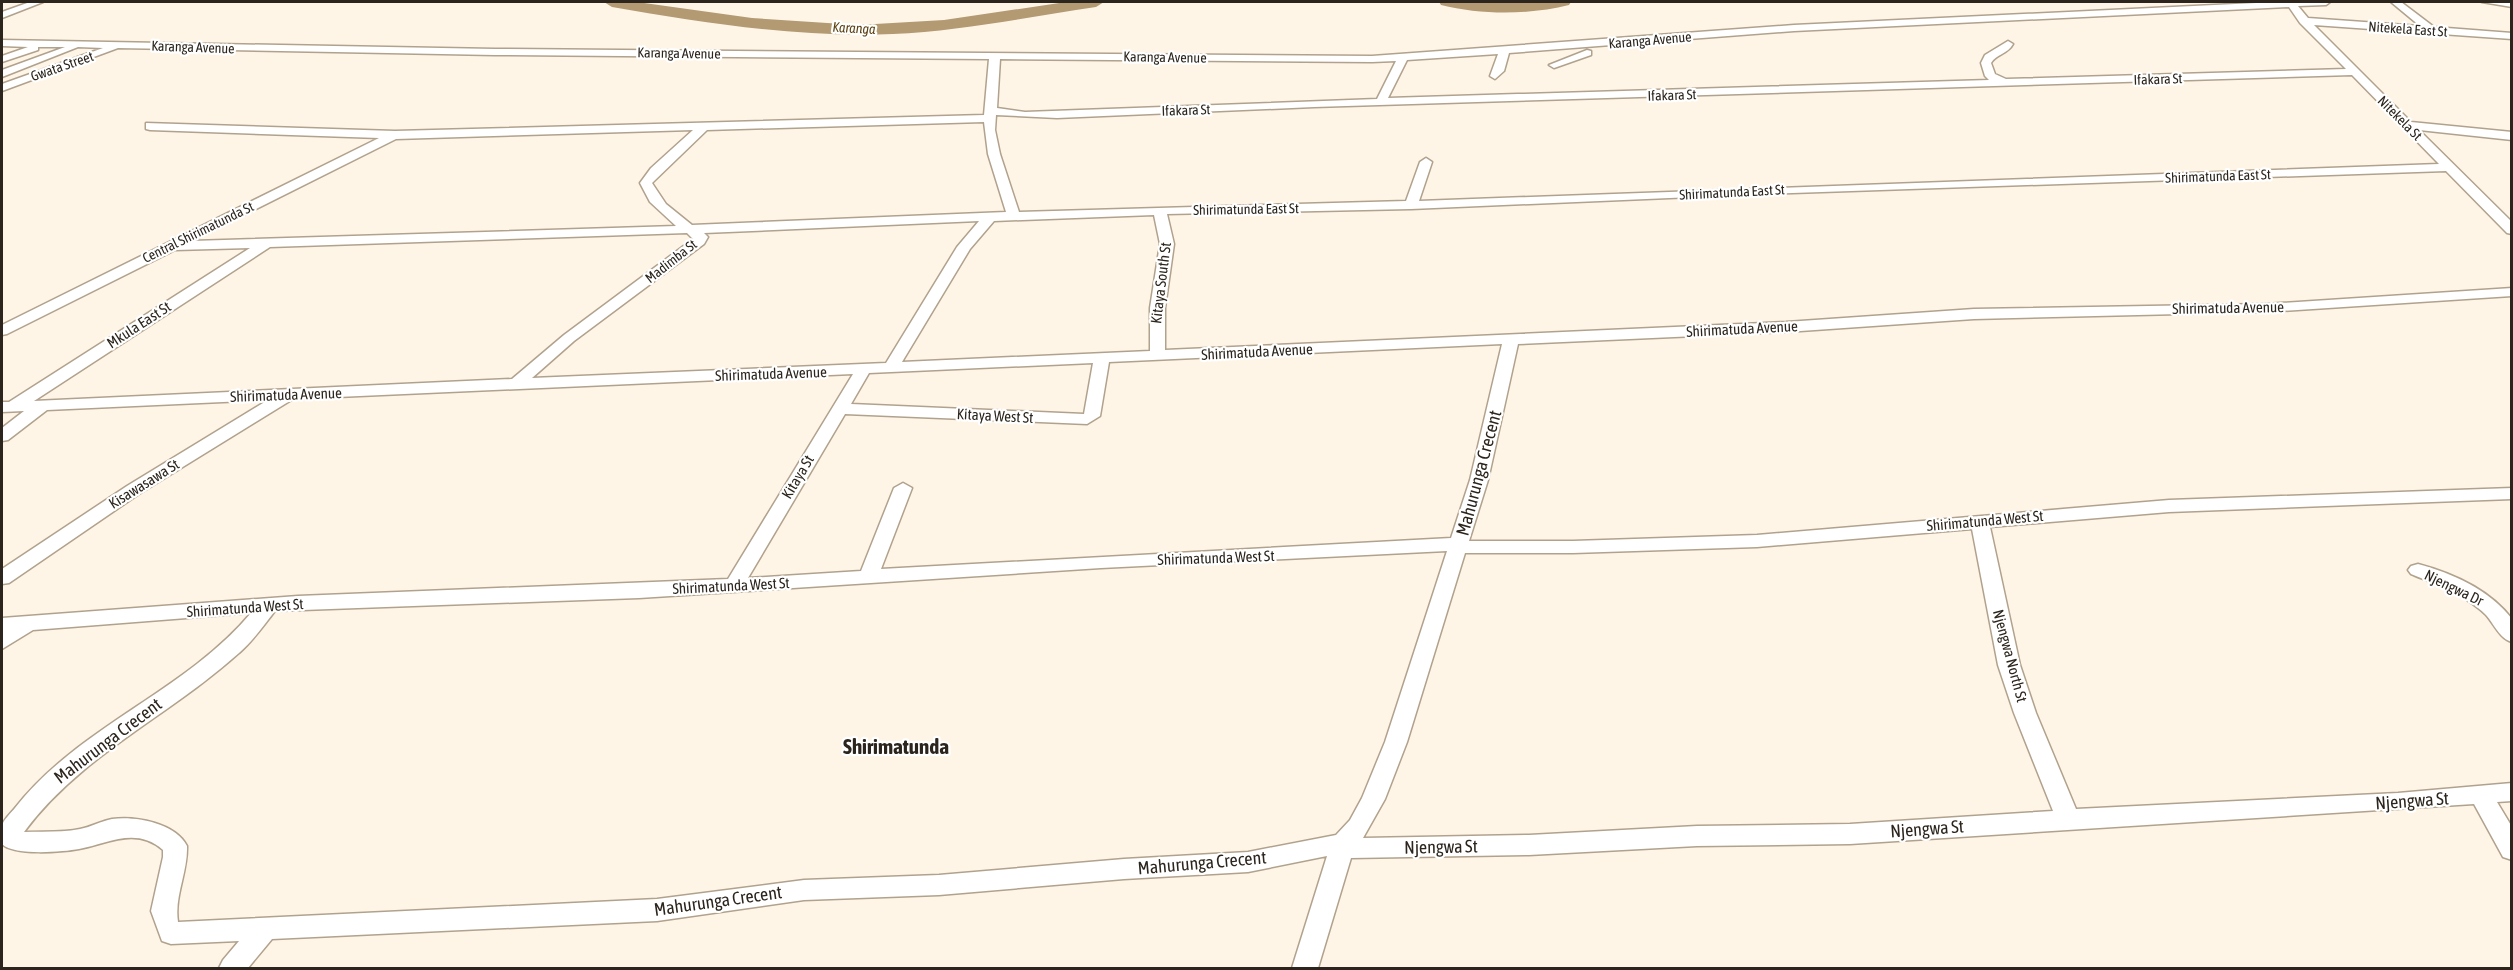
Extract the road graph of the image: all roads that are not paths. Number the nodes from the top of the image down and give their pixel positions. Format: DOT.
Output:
graph roads {
  1 [pos="38,2"];
  2 [pos="2326,2"];
  3 [pos="2396,2"];
  4 [pos="2487,2"];
  5 [pos="2292,4"];
  6 [pos="2508,4"];
  7 [pos="2,15"];
  8 [pos="2304,21"];
  9 [pos="2431,30"];
  10 [pos="2511,36"];
  11 [pos="2,43"];
  12 [pos="87,43"];
  13 [pos="46,44"];
  14 [pos="1602,44"];
  15 [pos="2008,44"];
  16 [pos="123,45"];
  17 [pos="1504,51"];
  18 [pos="995,56"];
  19 [pos="1402,58"];
  20 [pos="2,59"];
  21 [pos="1554,65"];
  22 [pos="2354,72"];
  23 [pos="2,74"];
  24 [pos="1495,76"];
  25 [pos="2008,84"];
  26 [pos="2,88"];
  27 [pos="1380,103"];
  28 [pos="989,114"];
  29 [pos="705,125"];
  30 [pos="2407,125"];
  31 [pos="150,126"];
  32 [pos="394,135"];
  33 [pos="2511,136"];
  34 [pos="1426,162"];
  35 [pos="2450,167"];
  36 [pos="1411,205"];
  37 [pos="1159,211"];
  38 [pos="1014,215"];
  39 [pos="990,217"];
  40 [pos="688,230"];
  41 [pos="2511,230"];
  42 [pos="267,244"];
  43 [pos="169,246"];
  44 [pos="2511,292"];
  45 [pos="2,331"];
  46 [pos="1511,339"];
  47 [pos="1158,357"];
  48 [pos="1102,359"];
  49 [pos="890,369"];
  50 [pos="863,370"];
  51 [pos="515,385"];
  52 [pos="290,394"];
  53 [pos="43,405"];
  54 [pos="7,407"];
  55 [pos="839,408"];
  56 [pos="2,436"];
  57 [pos="903,488"];
  58 [pos="2511,493"];
  59 [pos="1980,523"];
  60 [pos="1459,546"];
  61 [pos="2418,570"];
  62 [pos="2,578"];
  63 [pos="868,578"];
  64 [pos="734,585"];
  65 [pos="268,607"];
  66 [pos="28,624"];
  67 [pos="2,625"];
  68 [pos="2511,635"];
  69 [pos="2,642"];
  70 [pos="2511,792"];
  71 [pos="2481,795"];
  72 [pos="2068,819"];
  73 [pos="1342,846"];
  74 [pos="2511,850"];
  75 [pos="264,930"];
  76 [pos="232,969"];
  77 [pos="1305,969"];
  1 -- 7 [label="street"];
  2 -- 5 [label="street, Karanga Avenue"];
  3 -- 9 [label="street"];
  4 -- 6 [label="street"];
  5 -- 8 [label="street, Nitekela St"];
  5 -- 14 [label="street, Karanga Avenue"];
  8 -- 9 [label="street, Nitekela East St"];
  8 -- 22 [label="street, Nitekela St"];
  9 -- 10 [label="street, Nitekela East St"];
  11 -- 13 [label="street, Karanga Avenue"];
  12 -- 13 [label="street, Karanga Avenue"];
  12 -- 16 [label="street, Karanga Avenue"];
  12 -- 23 [label="street"];
  13 -- 20 [label="street"];
  14 -- 17 [label="street, Karanga Avenue"];
  14 -- 21 [label="street"];
  15 -- 25 [label="street"];
  16 -- 18 [label="street, Karanga Avenue"];
  16 -- 26 [label="street, Gwata Street"];
  17 -- 19 [label="street, Karanga Avenue"];
  17 -- 24 [label="street"];
  18 -- 19 [label="street, Karanga Avenue"];
  18 -- 28 [label="street"];
  19 -- 27 [label="street"];
  22 -- 25 [label="street, Ifakara St"];
  22 -- 30 [label="street, Nitekela St"];
  25 -- 27 [label="street, Ifakara St"];
  27 -- 28 [label="street, Ifakara St"];
  28 -- 29 [label="street, Ifakara St"];
  28 -- 38 [label="street"];
  29 -- 32 [label="street, Ifakara St"];
  29 -- 40 [label="street, Madimba St"];
  30 -- 33 [label="street"];
  30 -- 35 [label="street, Nitekela St"];
  31 -- 32 [label="street, Ifakara St"];
  32 -- 43 [label="street, Central Shirimatunda St"];
  34 -- 36 [label="street"];
  35 -- 36 [label="street, Shirimatunda East St"];
  35 -- 41 [label="street, Nitekela St"];
  36 -- 37 [label="street, Shirimatunda East St"];
  37 -- 38 [label="street, Shirimatunda East St"];
  37 -- 47 [label="street, Kitaya South St"];
  38 -- 39 [label="street, Shirimatunda East St"];
  39 -- 40 [label="street, Shirimatunda East St"];
  39 -- 49 [label="street"];
  40 -- 42 [label="street, Shirimatunda East St"];
  40 -- 51 [label="street, Madimba St"];
  42 -- 43 [label="street, Shirimatunda East St"];
  42 -- 54 [label="street, Mkula East St"];
  43 -- 45 [label="street, Central Shirimatunda St"];
  44 -- 46 [label="street, Shirimatuda Avenue"];
  46 -- 47 [label="street, Shirimatuda Avenue"];
  46 -- 60 [label="street, Mahurunga Crecent"];
  47 -- 48 [label="street, Shirimatuda Avenue"];
  48 -- 49 [label="street, Shirimatuda Avenue"];
  48 -- 55 [label="street, Kitaya West St"];
  49 -- 50 [label="street, Shirimatuda Avenue"];
  50 -- 51 [label="street, Shirimatuda Avenue"];
  50 -- 55 [label="street, Kitaya St"];
  51 -- 52 [label="street, Shirimatuda Avenue"];
  52 -- 53 [label="street, Shirimatuda Avenue"];
  52 -- 62 [label="street, Kisawasawa St"];
  53 -- 54 [label="street, Shirimatuda Avenue"];
  53 -- 56 [label="street"];
  55 -- 64 [label="street, Kitaya St"];
  57 -- 63 [label="street"];
  58 -- 59 [label="street, Shirimatunda West St"];
  59 -- 60 [label="street, Shirimatunda West St"];
  59 -- 72 [label="street, Njengwa North St"];
  60 -- 63 [label="street, Shirimatunda West St"];
  60 -- 73 [label="street, Mahurunga Crecent"];
  61 -- 68 [label="street, Njengwa Dr"];
  63 -- 64 [label="street, Shirimatunda West St"];
  64 -- 65 [label="street, Shirimatunda West St"];
  65 -- 66 [label="street, Shirimatunda West St"];
  65 -- 75 [label="street, Mahurunga Crecent"];
  66 -- 67 [label="street, Shirimatunda West St"];
  66 -- 69 [label="street"];
  70 -- 71 [label="street, Njengwa St"];
  71 -- 72 [label="street, Njengwa St"];
  71 -- 74 [label="street"];
  72 -- 73 [label="street, Njengwa St"];
  73 -- 75 [label="street, Mahurunga Crecent"];
  73 -- 77 [label="street"];
  75 -- 76 [label="street"];
}
